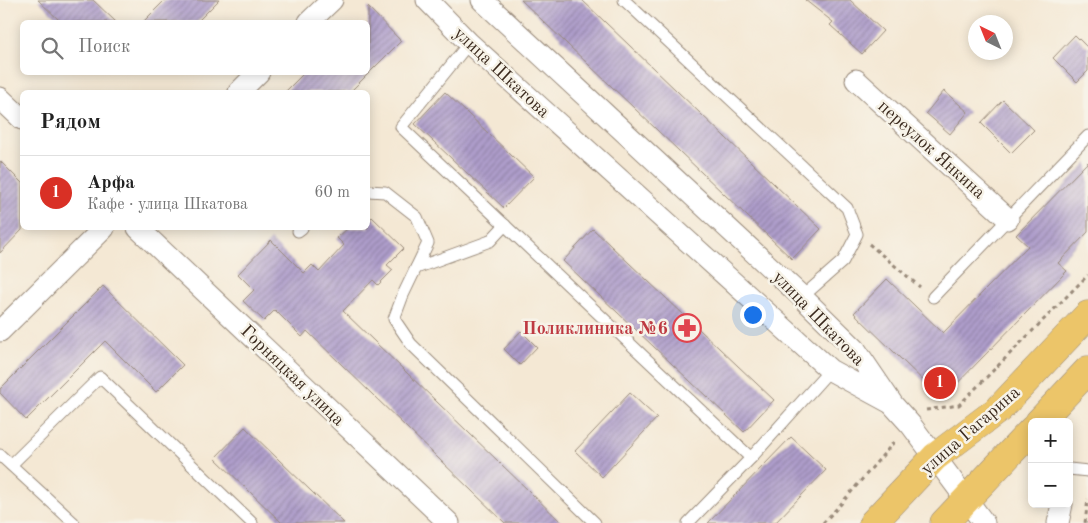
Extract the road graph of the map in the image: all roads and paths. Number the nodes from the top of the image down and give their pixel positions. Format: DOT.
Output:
graph roads {
  1 [pos="332,0"];
  2 [pos="427,0"];
  3 [pos="482,0"];
  4 [pos="624,0"];
  5 [pos="311,20"];
  6 [pos="469,43"];
  7 [pos="256,75"];
  8 [pos="856,80"];
  9 [pos="241,90"];
  10 [pos="0,98"];
  11 [pos="20,117"];
  12 [pos="1088,136"];
  13 [pos="370,192"];
  14 [pos="1008,219"];
  15 [pos="505,225"];
  16 [pos="102,230"];
  17 [pos="140,230"];
  18 [pos="857,234"];
  19 [pos="416,268"];
  20 [pos="1088,275"];
  21 [pos="802,297"];
  22 [pos="933,297"];
  23 [pos="1088,316"];
  24 [pos="0,331"];
  25 [pos="830,370"];
  26 [pos="1088,370"];
  27 [pos="893,405"];
  28 [pos="926,410"];
  29 [pos="1062,411"];
  30 [pos="1047,418"];
  31 [pos="1028,434"];
  32 [pos="894,442"];
  33 [pos="0,454"];
  34 [pos="935,457"];
  35 [pos="751,458"];
  36 [pos="11,465"];
  37 [pos="1073,469"];
  38 [pos="1088,471"];
  39 [pos="967,499"];
  40 [pos="1088,500"];
  41 [pos="1061,508"];
  42 [pos="74,523"];
  43 [pos="252,523"];
  44 [pos="449,523"];
  45 [pos="595,523"];
  46 [pos="688,523"];
  47 [pos="823,523"];
  48 [pos="873,523"];
  49 [pos="944,523"];
  50 [pos="984,523"];
  51 [pos="1058,523"];
  52 [pos="1085,523"];
  1 -- 5 [label="street"];
  2 -- 6 [label="street, улица Шкатова"];
  3 -- 21 [label="street, улица Шкатова"];
  4 -- 18 [label="lane"];
  6 -- 15 [label="lane"];
  6 -- 25 [label="street, улица Шкатова"];
  7 -- 9 [label="street"];
  8 -- 14 [label="street, переулок Янкина"];
  10 -- 11 [label="street"];
  12 -- 14 [label="lane"];
  13 -- 19 [label="lane"];
  14 -- 22 [label="lane"];
  15 -- 19 [label="lane"];
  15 -- 35 [label="lane"];
  16 -- 24 [label="street"];
  17 -- 44 [label="street, Горняцкая улица"];
  18 -- 21 [label="lane"];
  18 -- 22 [label="path"];
  19 -- 45 [label="lane"];
  20 -- 28 [label="path"];
  21 -- 27 [label="street, улица Шкатова"];
  23 -- 34 [label="main road, улица Гагарина"];
  25 -- 27 [label="street, улица Шкатова"];
  25 -- 35 [label="lane"];
  26 -- 29 [label="main road"];
  27 -- 34 [label="street"];
  29 -- 30 [label="main road"];
  31 -- 39 [label="main road"];
  32 -- 47 [label="path"];
  33 -- 36 [label="lane"];
  34 -- 39 [label="street"];
  34 -- 48 [label="main road, улица Гагарина"];
  35 -- 46 [label="lane"];
  36 -- 42 [label="lane"];
  36 -- 43 [label="lane"];
  37 -- 38 [label="lane"];
  39 -- 49 [label="main road"];
  39 -- 50 [label="street"];
  40 -- 52 [label="path"];
  41 -- 51 [label="street"];
}
